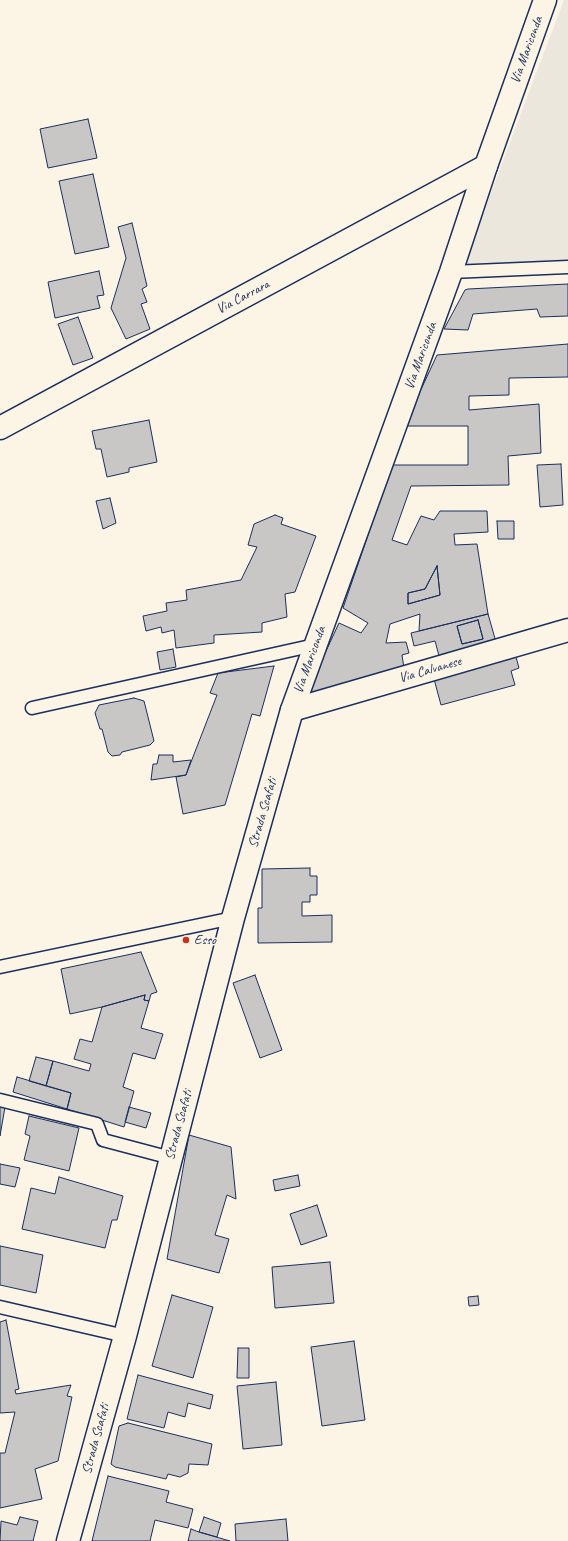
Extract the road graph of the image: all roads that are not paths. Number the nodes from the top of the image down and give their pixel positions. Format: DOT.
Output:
graph roads {
  1 [pos="545,0"];
  2 [pos="486,166"];
  3 [pos="568,267"];
  4 [pos="451,272"];
  5 [pos="0,428"];
  6 [pos="568,630"];
  7 [pos="315,645"];
  8 [pos="32,708"];
  9 [pos="292,710"];
  10 [pos="233,918"];
  11 [pos="0,966"];
  12 [pos="0,1100"];
  13 [pos="171,1158"];
  14 [pos="0,1308"];
  15 [pos="125,1336"];
  16 [pos="68,1541"];
  1 -- 2 [label="street, Via Mariconda"];
  2 -- 4 [label="street, Via Mariconda"];
  2 -- 5 [label="street, Via Carrara"];
  3 -- 4 [label="lane"];
  4 -- 7 [label="street, Via Mariconda"];
  6 -- 9 [label="street, Via Calvanese"];
  7 -- 8 [label="lane"];
  7 -- 9 [label="street, Via Mariconda"];
  9 -- 10 [label="street, Strada Scafati"];
  10 -- 11 [label="lane"];
  10 -- 13 [label="street, Strada Scafati"];
  12 -- 13 [label="lane"];
  13 -- 15 [label="street, Strada Scafati"];
  14 -- 15 [label="lane"];
  15 -- 16 [label="street, Strada Scafati"];
}
